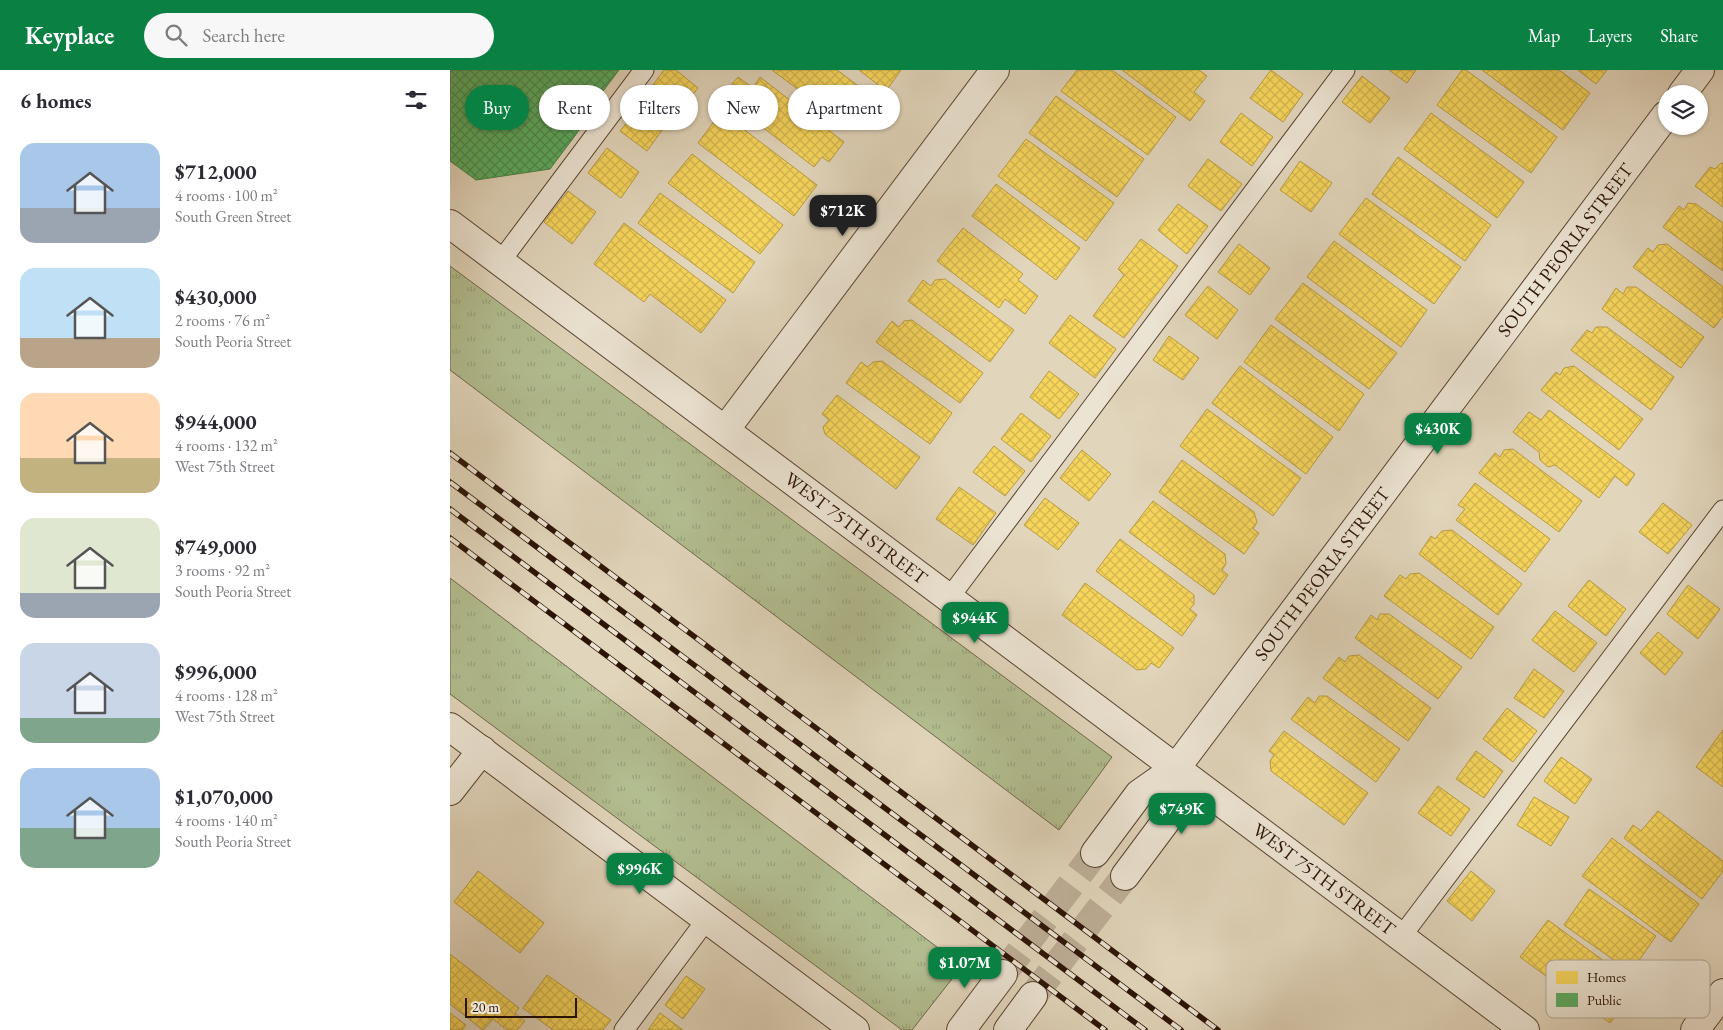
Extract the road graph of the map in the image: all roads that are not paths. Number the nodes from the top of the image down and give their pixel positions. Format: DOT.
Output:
graph roads {
  1 [pos="644,70"];
  2 [pos="995,70"];
  3 [pos="1345,70"];
  4 [pos="1700,70"];
  5 [pos="1689,85"];
  6 [pos="1658,126"];
  7 [pos="450,224"];
  8 [pos="500,262"];
  9 [pos="725,430"];
  10 [pos="1723,510"];
  11 [pos="949,598"];
  12 [pos="450,726"];
  13 [pos="482,750"];
  14 [pos="1176,768"];
  15 [pos="450,791"];
  16 [pos="1095,853"];
  17 [pos="1125,876"];
  18 [pos="707,919"];
  19 [pos="1402,938"];
  20 [pos="1002,974"];
  21 [pos="1723,993"];
  22 [pos="1033,996"];
  23 [pos="1710,1010"];
  24 [pos="1704,1018"];
  25 [pos="624,1030"];
  26 [pos="855,1030"];
  27 [pos="961,1030"];
  28 [pos="1008,1030"];
  29 [pos="1525,1030"];
  30 [pos="1695,1030"];
  1 -- 8 [label="lane"];
  2 -- 9 [label="street"];
  3 -- 11 [label="lane"];
  4 -- 5 [label="street"];
  6 -- 14 [label="street, SOUTH PEORIA STREET"];
  7 -- 8 [label="street, WEST 75TH STREET"];
  8 -- 9 [label="street, WEST 75TH STREET"];
  9 -- 11 [label="street, WEST 75TH STREET"];
  10 -- 19 [label="lane"];
  11 -- 14 [label="street, WEST 75TH STREET"];
  12 -- 13 [label="street"];
  13 -- 15 [label="street"];
  13 -- 18 [label="street"];
  14 -- 16 [label="street, SOUTH PEORIA STREET"];
  14 -- 17 [label="street, SOUTH PEORIA STREET"];
  14 -- 19 [label="street, WEST 75TH STREET"];
  18 -- 25 [label="lane"];
  18 -- 26 [label="street"];
  19 -- 29 [label="street, WEST 75TH STREET"];
  20 -- 27 [label="street"];
  21 -- 23 [label="street"];
  22 -- 28 [label="street"];
  24 -- 30 [label="street"];
}
